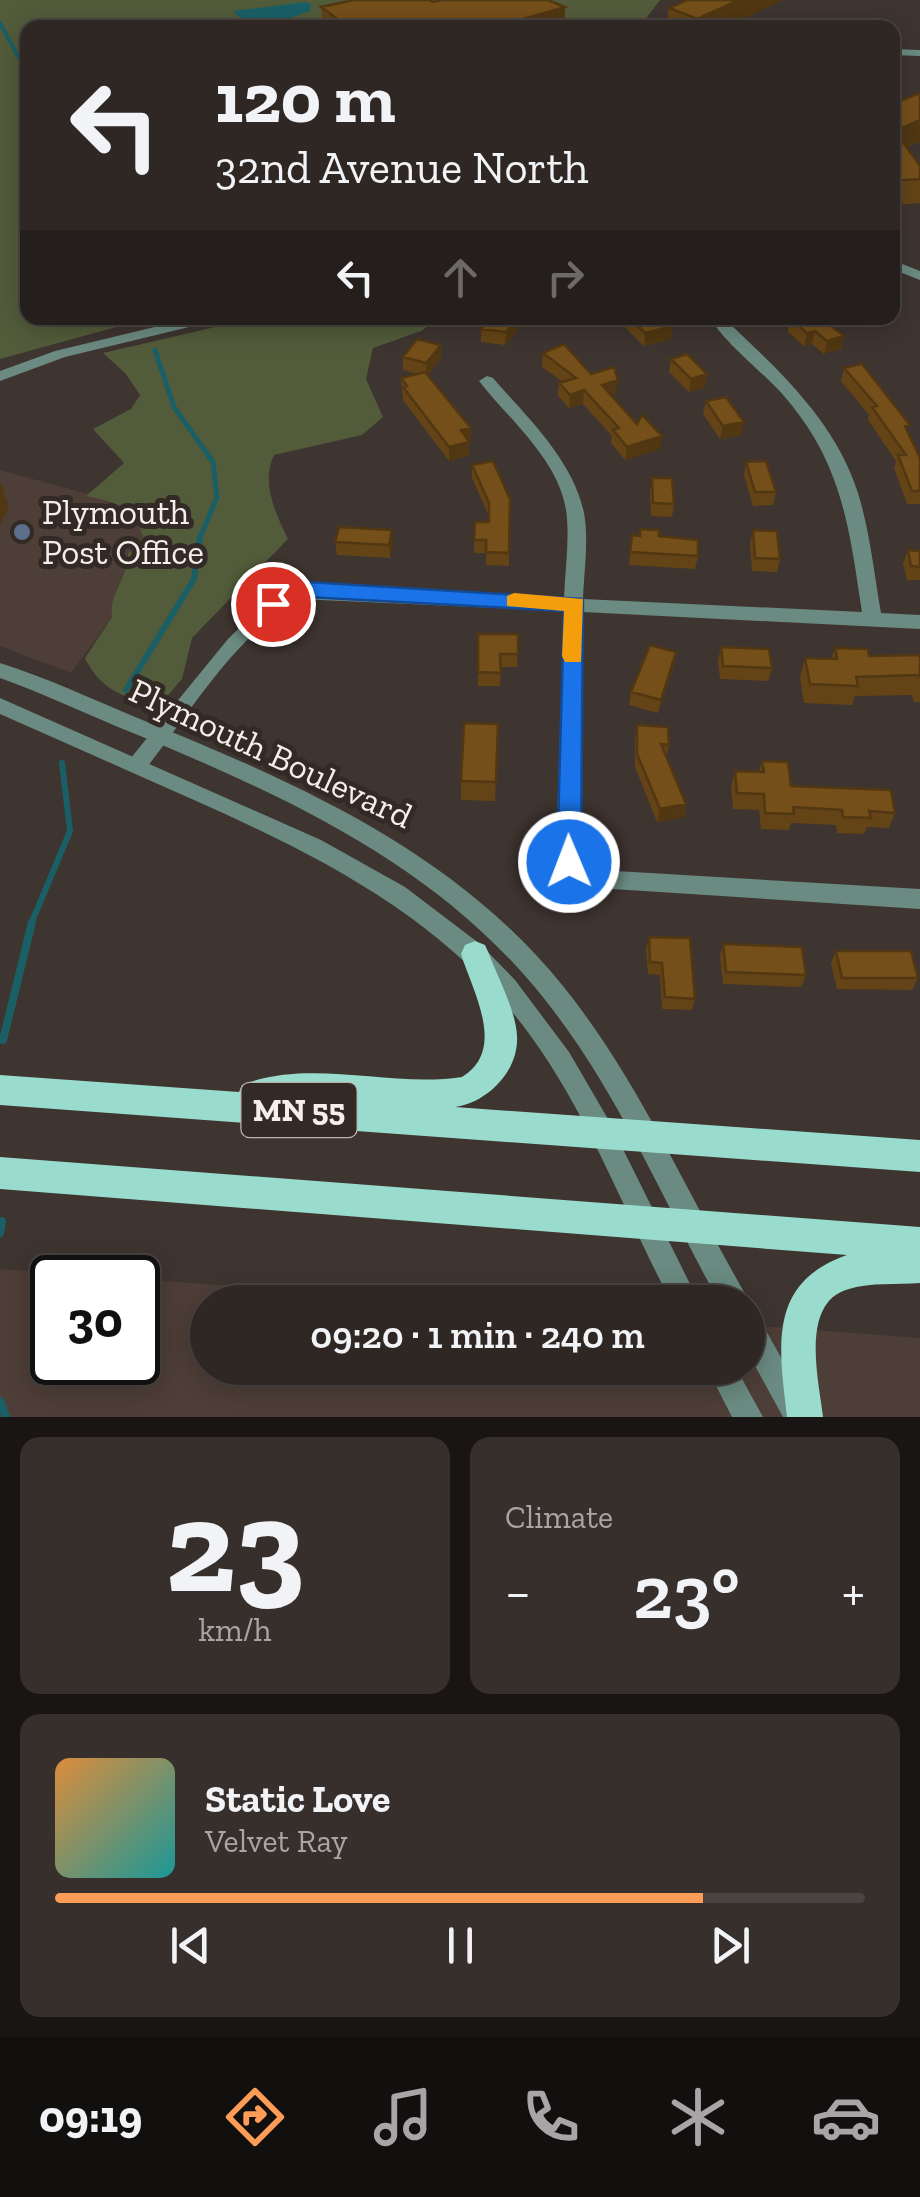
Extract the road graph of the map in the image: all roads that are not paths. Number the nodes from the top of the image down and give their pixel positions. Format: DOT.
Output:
graph roads {
  1 [pos="180,325"];
  2 [pos="723,325"];
  3 [pos="0,376"];
  4 [pos="486,380"];
  5 [pos="575,604"];
  6 [pos="872,620"];
  7 [pos="920,622"];
  8 [pos="0,670"];
  9 [pos="0,706"];
  10 [pos="162,735"];
  11 [pos="137,765"];
  12 [pos="920,899"];
  13 [pos="475,954"];
  14 [pos="0,1090"];
  15 [pos="191,1102"];
  16 [pos="598,1132"];
  17 [pos="641,1134"];
  18 [pos="920,1156"];
  19 [pos="0,1173"];
  20 [pos="644,1224"];
  21 [pos="691,1228"];
  22 [pos="920,1244"];
  23 [pos="920,1266"];
  24 [pos="676,1285"];
  25 [pos="724,1285"];
  26 [pos="765,1355"];
  27 [pos="730,1385"];
  28 [pos="748,1417"];
  29 [pos="802,1417"];
  1 -- 3 [label="street"];
  2 -- 6 [label="street"];
  4 -- 5 [label="street"];
  5 -- 6 [label="street"];
  5 -- 10 [label="street"];
  5 -- 12 [label="street"];
  6 -- 7 [label="street"];
  8 -- 10 [label="street, Plymouth Boulevard"];
  9 -- 11 [label="street, Plymouth Boulevard"];
  10 -- 11 [label="street"];
  10 -- 17 [label="street, Plymouth Boulevard"];
  11 -- 13 [label="street, Plymouth Boulevard"];
  13 -- 15 [label="main road"];
  13 -- 16 [label="street, Plymouth Boulevard"];
  14 -- 15 [label="main road, MN 55"];
  15 -- 16 [label="main road, MN 55"];
  16 -- 17 [label="main road, MN 55"];
  16 -- 20 [label="street, Plymouth Boulevard"];
  17 -- 18 [label="main road, MN 55"];
  17 -- 21 [label="street, Plymouth Boulevard"];
  19 -- 20 [label="main road"];
  20 -- 21 [label="main road"];
  20 -- 24 [label="street, Plymouth Boulevard"];
  21 -- 22 [label="main road"];
  21 -- 25 [label="street, Plymouth Boulevard"];
  23 -- 29 [label="main road"];
  26 -- 29 [label="street"];
  27 -- 28 [label="street"];
}
